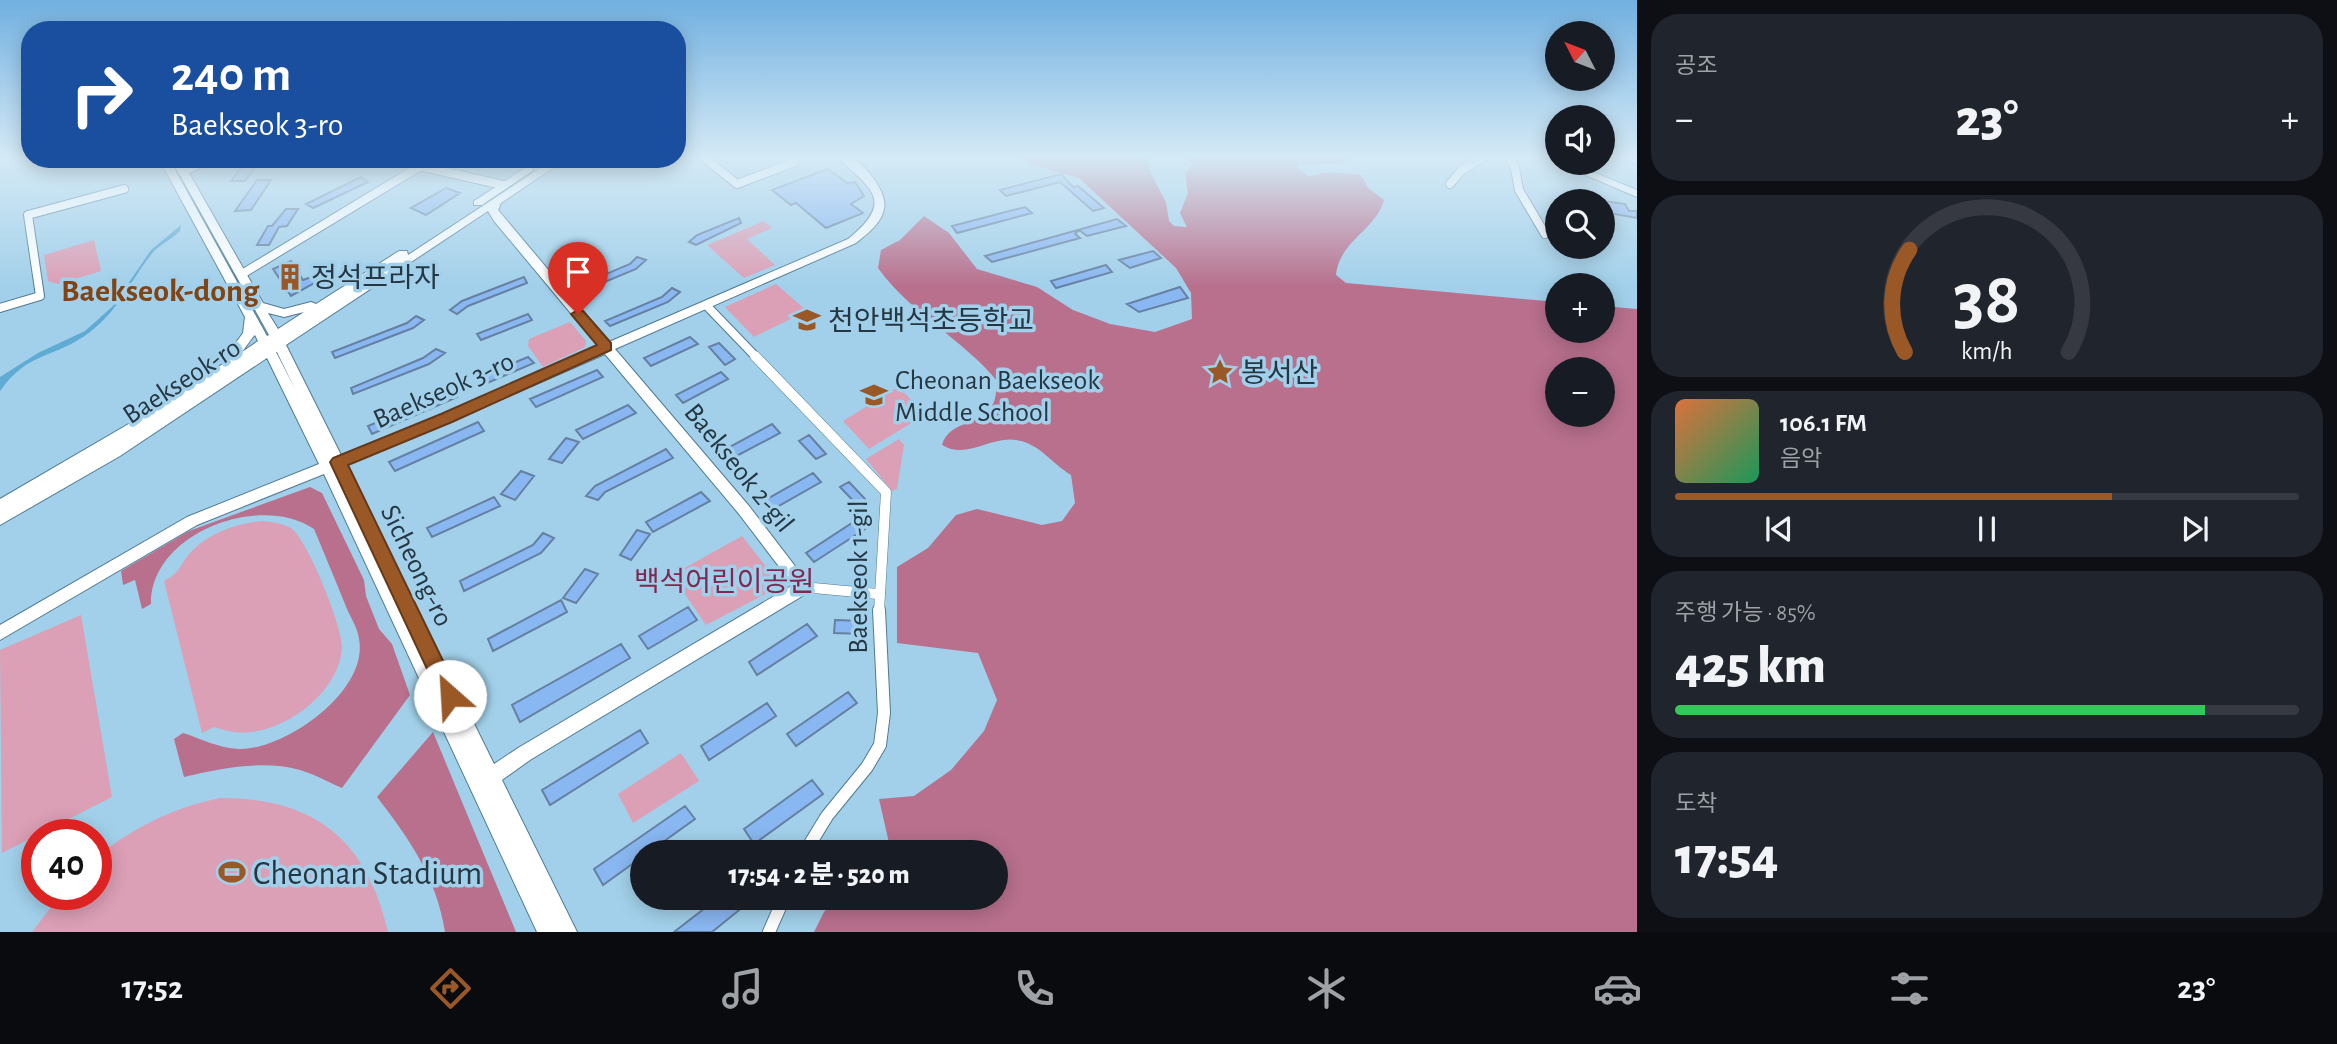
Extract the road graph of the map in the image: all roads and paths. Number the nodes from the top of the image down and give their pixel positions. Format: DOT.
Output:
graph roads {
  1 [pos="86,199"];
  2 [pos="186,199"];
  3 [pos="199,199"];
  4 [pos="364,199"];
  5 [pos="483,199"];
  6 [pos="500,199"];
  7 [pos="880,199"];
  8 [pos="1524,199"];
  9 [pos="496,202"];
  10 [pos="498,219"];
  11 [pos="466,223"];
  12 [pos="1545,234"];
  13 [pos="242,274"];
  14 [pos="332,298"];
  15 [pos="706,304"];
  16 [pos="259,306"];
  17 [pos="0,308"];
  18 [pos="251,318"];
  19 [pos="272,343"];
  20 [pos="606,347"];
  21 [pos="218,372"];
  22 [pos="332,463"];
  23 [pos="0,506"];
  24 [pos="0,519"];
  25 [pos="803,587"];
  26 [pos="878,594"];
  27 [pos="0,633"];
  28 [pos="484,781"];
  29 [pos="812,840"];
  30 [pos="779,910"];
  31 [pos="547,932"];
  32 [pos="567,932"];
  33 [pos="769,932"];
  1 -- 17 [label="street"];
  2 -- 18 [label="street"];
  3 -- 13 [label="street"];
  4 -- 13 [label="street"];
  5 -- 14 [label="street, Baekseok-ro"];
  6 -- 9 [label="street, Baekseok-ro"];
  7 -- 15 [label="street, Baekseok 3-ro"];
  8 -- 12 [label="street"];
  9 -- 10 [label="street"];
  9 -- 11 [label="street, Baekseok-ro"];
  10 -- 11 [label="street"];
  10 -- 20 [label="street, Baekseok 2-gil"];
  11 -- 19 [label="street, Baekseok-ro"];
  13 -- 16 [label="street"];
  14 -- 16 [label="street"];
  14 -- 19 [label="street, Baekseok-ro"];
  15 -- 20 [label="street, Baekseok 3-ro"];
  15 -- 26 [label="street, Baekseok 1-gil"];
  16 -- 19 [label="street"];
  18 -- 19 [label="street"];
  18 -- 21 [label="street"];
  19 -- 21 [label="street, Baekseok-ro"];
  19 -- 22 [label="street, Sicheong-ro"];
  19 -- 24 [label="street, Baekseok-ro"];
  20 -- 22 [label="street, Baekseok 3-ro"];
  20 -- 25 [label="street, Baekseok 2-gil"];
  21 -- 23 [label="street, Baekseok-ro"];
  22 -- 27 [label="street, Baekseok 3-ro"];
  22 -- 28 [label="street, Sicheong-ro"];
  25 -- 26 [label="street"];
  25 -- 28 [label="street"];
  26 -- 29 [label="street, Baekseok 1-gil"];
  28 -- 31 [label="street, Sicheong-ro"];
  28 -- 32 [label="street, Sicheong-ro"];
  30 -- 33 [label="street"];
}
